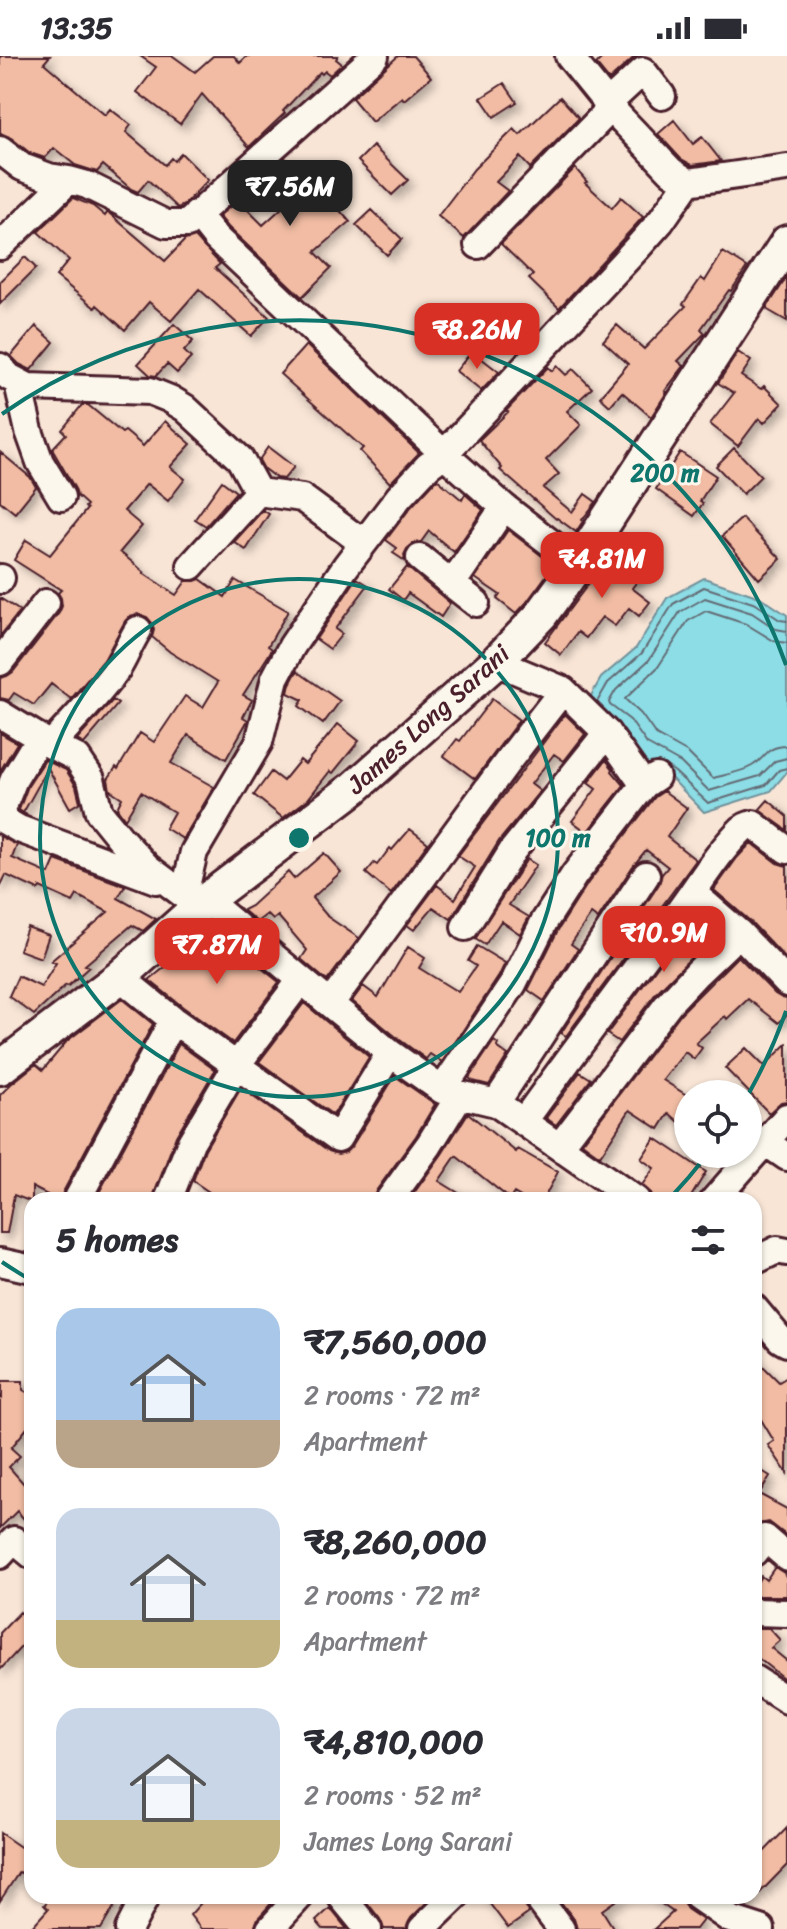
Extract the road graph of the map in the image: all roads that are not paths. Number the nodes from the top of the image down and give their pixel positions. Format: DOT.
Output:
graph roads {
  1 [pos="375,56"];
  2 [pos="569,56"];
  3 [pos="662,96"];
  4 [pos="611,108"];
  5 [pos="0,150"];
  6 [pos="787,168"];
  7 [pos="69,180"];
  8 [pos="688,182"];
  9 [pos="197,214"];
  10 [pos="787,242"];
  11 [pos="478,245"];
  12 [pos="0,246"];
  13 [pos="9,375"];
  14 [pos="444,454"];
  15 [pos="258,492"];
  16 [pos="61,497"];
  17 [pos="504,507"];
  18 [pos="363,543"];
  19 [pos="420,558"];
  20 [pos="578,564"];
  21 [pos="191,566"];
  22 [pos="452,584"];
  23 [pos="46,603"];
  24 [pos="476,603"];
  25 [pos="138,630"];
  26 [pos="0,662"];
  27 [pos="496,662"];
  28 [pos="563,690"];
  29 [pos="0,714"];
  30 [pos="607,733"];
  31 [pos="45,742"];
  32 [pos="0,816"];
  33 [pos="787,850"];
  34 [pos="646,875"];
  35 [pos="693,893"];
  36 [pos="188,894"];
  37 [pos="465,927"];
  38 [pos="739,933"];
  39 [pos="120,977"];
  40 [pos="301,980"];
  41 [pos="787,983"];
  42 [pos="330,1004"];
  43 [pos="173,1020"];
  44 [pos="390,1053"];
  45 [pos="236,1066"];
  46 [pos="0,1068"];
  47 [pos="451,1092"];
  48 [pos="496,1103"];
  49 [pos="787,1117"];
  50 [pos="524,1121"];
  51 [pos="765,1142"];
  52 [pos="560,1146"];
  53 [pos="787,1157"];
  54 [pos="81,1192"];
  55 [pos="171,1192"];
  56 [pos="395,1192"];
  57 [pos="625,1192"];
  58 [pos="721,1192"];
  59 [pos="787,1252"];
  60 [pos="762,1257"];
  61 [pos="0,1262"];
  62 [pos="24,1267"];
  63 [pos="762,1318"];
  64 [pos="787,1343"];
  65 [pos="762,1542"];
  66 [pos="787,1557"];
  67 [pos="762,1610"];
  68 [pos="787,1613"];
  69 [pos="762,1684"];
  70 [pos="787,1700"];
  71 [pos="142,1904"];
  72 [pos="293,1904"];
  73 [pos="348,1904"];
  74 [pos="448,1904"];
  75 [pos="542,1904"];
  76 [pos="708,1904"];
  77 [pos="129,1929"];
  78 [pos="270,1929"];
  79 [pos="368,1929"];
  80 [pos="422,1929"];
  81 [pos="561,1929"];
  82 [pos="761,1929"];
  1 -- 9 [label="street"];
  2 -- 4 [label="street"];
  3 -- 4 [label="street"];
  4 -- 8 [label="street"];
  4 -- 11 [label="street"];
  5 -- 7 [label="street"];
  6 -- 8 [label="street"];
  7 -- 9 [label="street"];
  7 -- 12 [label="street"];
  8 -- 14 [label="street"];
  9 -- 14 [label="street"];
  10 -- 20 [label="main road, James Long Sarani"];
  13 -- 15 [label="street"];
  13 -- 16 [label="street"];
  14 -- 17 [label="street"];
  14 -- 18 [label="street"];
  15 -- 18 [label="street"];
  15 -- 21 [label="street"];
  17 -- 20 [label="street"];
  17 -- 22 [label="street"];
  18 -- 36 [label="street"];
  19 -- 22 [label="street"];
  20 -- 27 [label="main road, James Long Sarani"];
  22 -- 24 [label="street"];
  23 -- 26 [label="street"];
  25 -- 31 [label="street"];
  27 -- 28 [label="street"];
  27 -- 36 [label="main road, James Long Sarani"];
  28 -- 30 [label="street"];
  28 -- 42 [label="street"];
  29 -- 31 [label="street"];
  30 -- 37 [label="street"];
  30 -- 47 [label="street"];
  31 -- 32 [label="street"];
  31 -- 36 [label="street"];
  32 -- 36 [label="street"];
  33 -- 35 [label="street"];
  34 -- 48 [label="street"];
  35 -- 38 [label="street"];
  35 -- 50 [label="street"];
  36 -- 39 [label="main road, James Long Sarani"];
  36 -- 40 [label="street"];
  38 -- 41 [label="street"];
  38 -- 52 [label="street"];
  39 -- 43 [label="street"];
  39 -- 46 [label="main road, James Long Sarani"];
  40 -- 42 [label="street"];
  40 -- 45 [label="street"];
  42 -- 44 [label="street"];
  43 -- 45 [label="street"];
  43 -- 54 [label="street"];
  44 -- 45 [label="street"];
  44 -- 47 [label="street"];
  45 -- 55 [label="street"];
  47 -- 48 [label="street"];
  47 -- 56 [label="street"];
  48 -- 50 [label="street"];
  49 -- 51 [label="street"];
  50 -- 52 [label="street"];
  51 -- 53 [label="street"];
  51 -- 58 [label="street"];
  52 -- 57 [label="street"];
  59 -- 60 [label="street"];
  61 -- 62 [label="street"];
  63 -- 64 [label="street"];
  65 -- 66 [label="street"];
  67 -- 68 [label="street"];
  69 -- 70 [label="street"];
  71 -- 77 [label="street"];
  72 -- 78 [label="street"];
  73 -- 79 [label="street"];
  74 -- 80 [label="street"];
  75 -- 81 [label="street"];
  76 -- 82 [label="street"];
}
